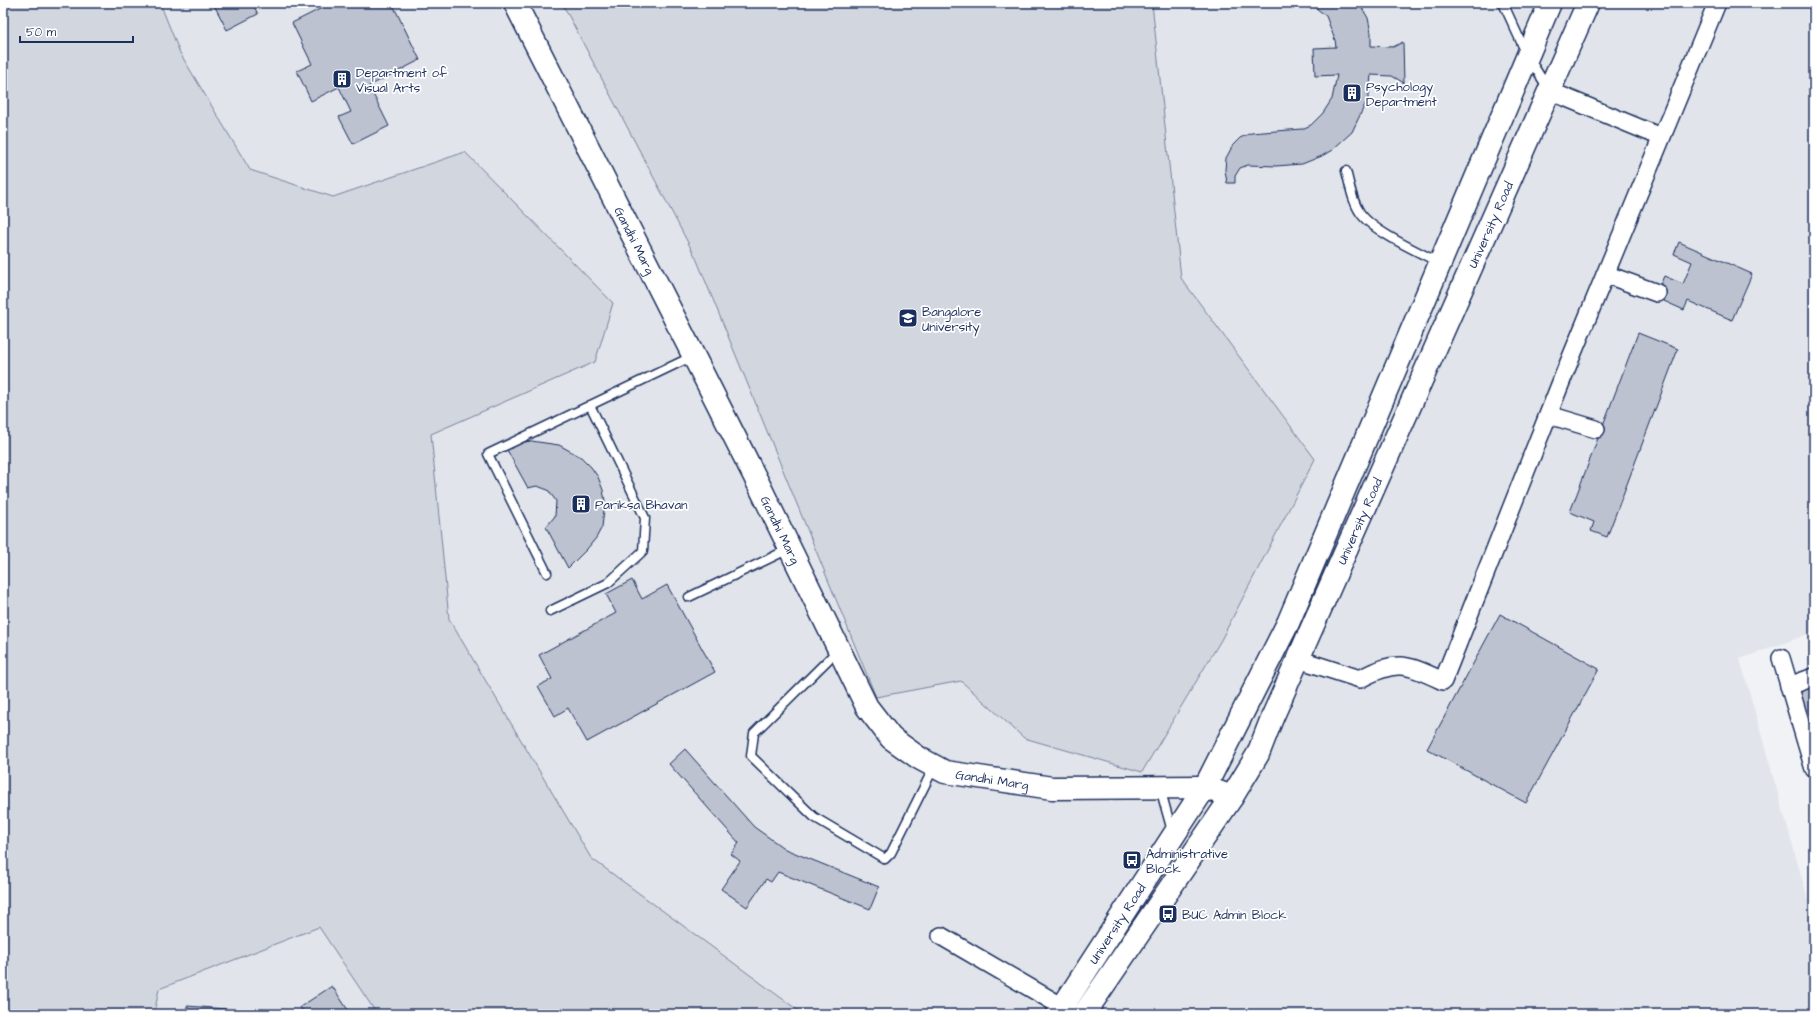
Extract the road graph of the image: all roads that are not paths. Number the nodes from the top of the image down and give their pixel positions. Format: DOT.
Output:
graph roads {
  1 [pos="515,3"];
  2 [pos="1503,3"];
  3 [pos="1550,3"];
  4 [pos="1588,3"];
  5 [pos="1716,3"];
  6 [pos="1527,54"];
  7 [pos="1550,91"];
  8 [pos="1662,137"];
  9 [pos="1346,171"];
  10 [pos="1440,263"];
  11 [pos="1605,274"];
  12 [pos="1657,293"];
  13 [pos="693,356"];
  14 [pos="590,405"];
  15 [pos="1549,415"];
  16 [pos="1596,430"];
  17 [pos="789,548"];
  18 [pos="548,573"];
  19 [pos="689,597"];
  20 [pos="550,611"];
  21 [pos="839,650"];
  22 [pos="1781,658"];
  23 [pos="1298,659"];
  24 [pos="1814,677"];
  25 [pos="1789,686"];
  26 [pos="1809,733"];
  27 [pos="934,766"];
  28 [pos="1814,769"];
  29 [pos="1160,787"];
  30 [pos="1205,787"];
  31 [pos="1232,798"];
  32 [pos="1173,836"];
  33 [pos="941,936"];
  34 [pos="1060,1010"];
  35 [pos="1084,1014"];
  1 -- 13 [label="main road, Gandhi Marg"];
  2 -- 6 [label="lane"];
  3 -- 6 [label="main road, University Road"];
  4 -- 7 [label="main road, University Road"];
  5 -- 8 [label="street"];
  6 -- 7 [label="lane"];
  6 -- 10 [label="main road, University Road"];
  7 -- 8 [label="street"];
  7 -- 23 [label="main road, University Road"];
  8 -- 11 [label="street"];
  9 -- 10 [label="lane"];
  10 -- 30 [label="main road, University Road"];
  11 -- 12 [label="street"];
  11 -- 15 [label="street"];
  13 -- 14 [label="lane"];
  13 -- 17 [label="main road, Gandhi Marg"];
  14 -- 18 [label="lane"];
  14 -- 20 [label="lane"];
  15 -- 16 [label="street"];
  15 -- 23 [label="street"];
  17 -- 19 [label="lane"];
  17 -- 21 [label="main road, Gandhi Marg"];
  21 -- 27 [label="main road, Gandhi Marg"];
  21 -- 27 [label="lane"];
  22 -- 25 [label="street"];
  23 -- 31 [label="main road, University Road"];
  24 -- 25 [label="street"];
  25 -- 26 [label="street"];
  26 -- 28 [label="street"];
  27 -- 29 [label="main road, Gandhi Marg"];
  29 -- 30 [label="main road, Gandhi Marg"];
  29 -- 32 [label="lane"];
  30 -- 31 [label="main road, Gandhi Marg"];
  30 -- 32 [label="main road, University Road"];
  31 -- 35 [label="main road, University Road"];
  32 -- 34 [label="main road, University Road"];
  33 -- 34 [label="street"];
}
